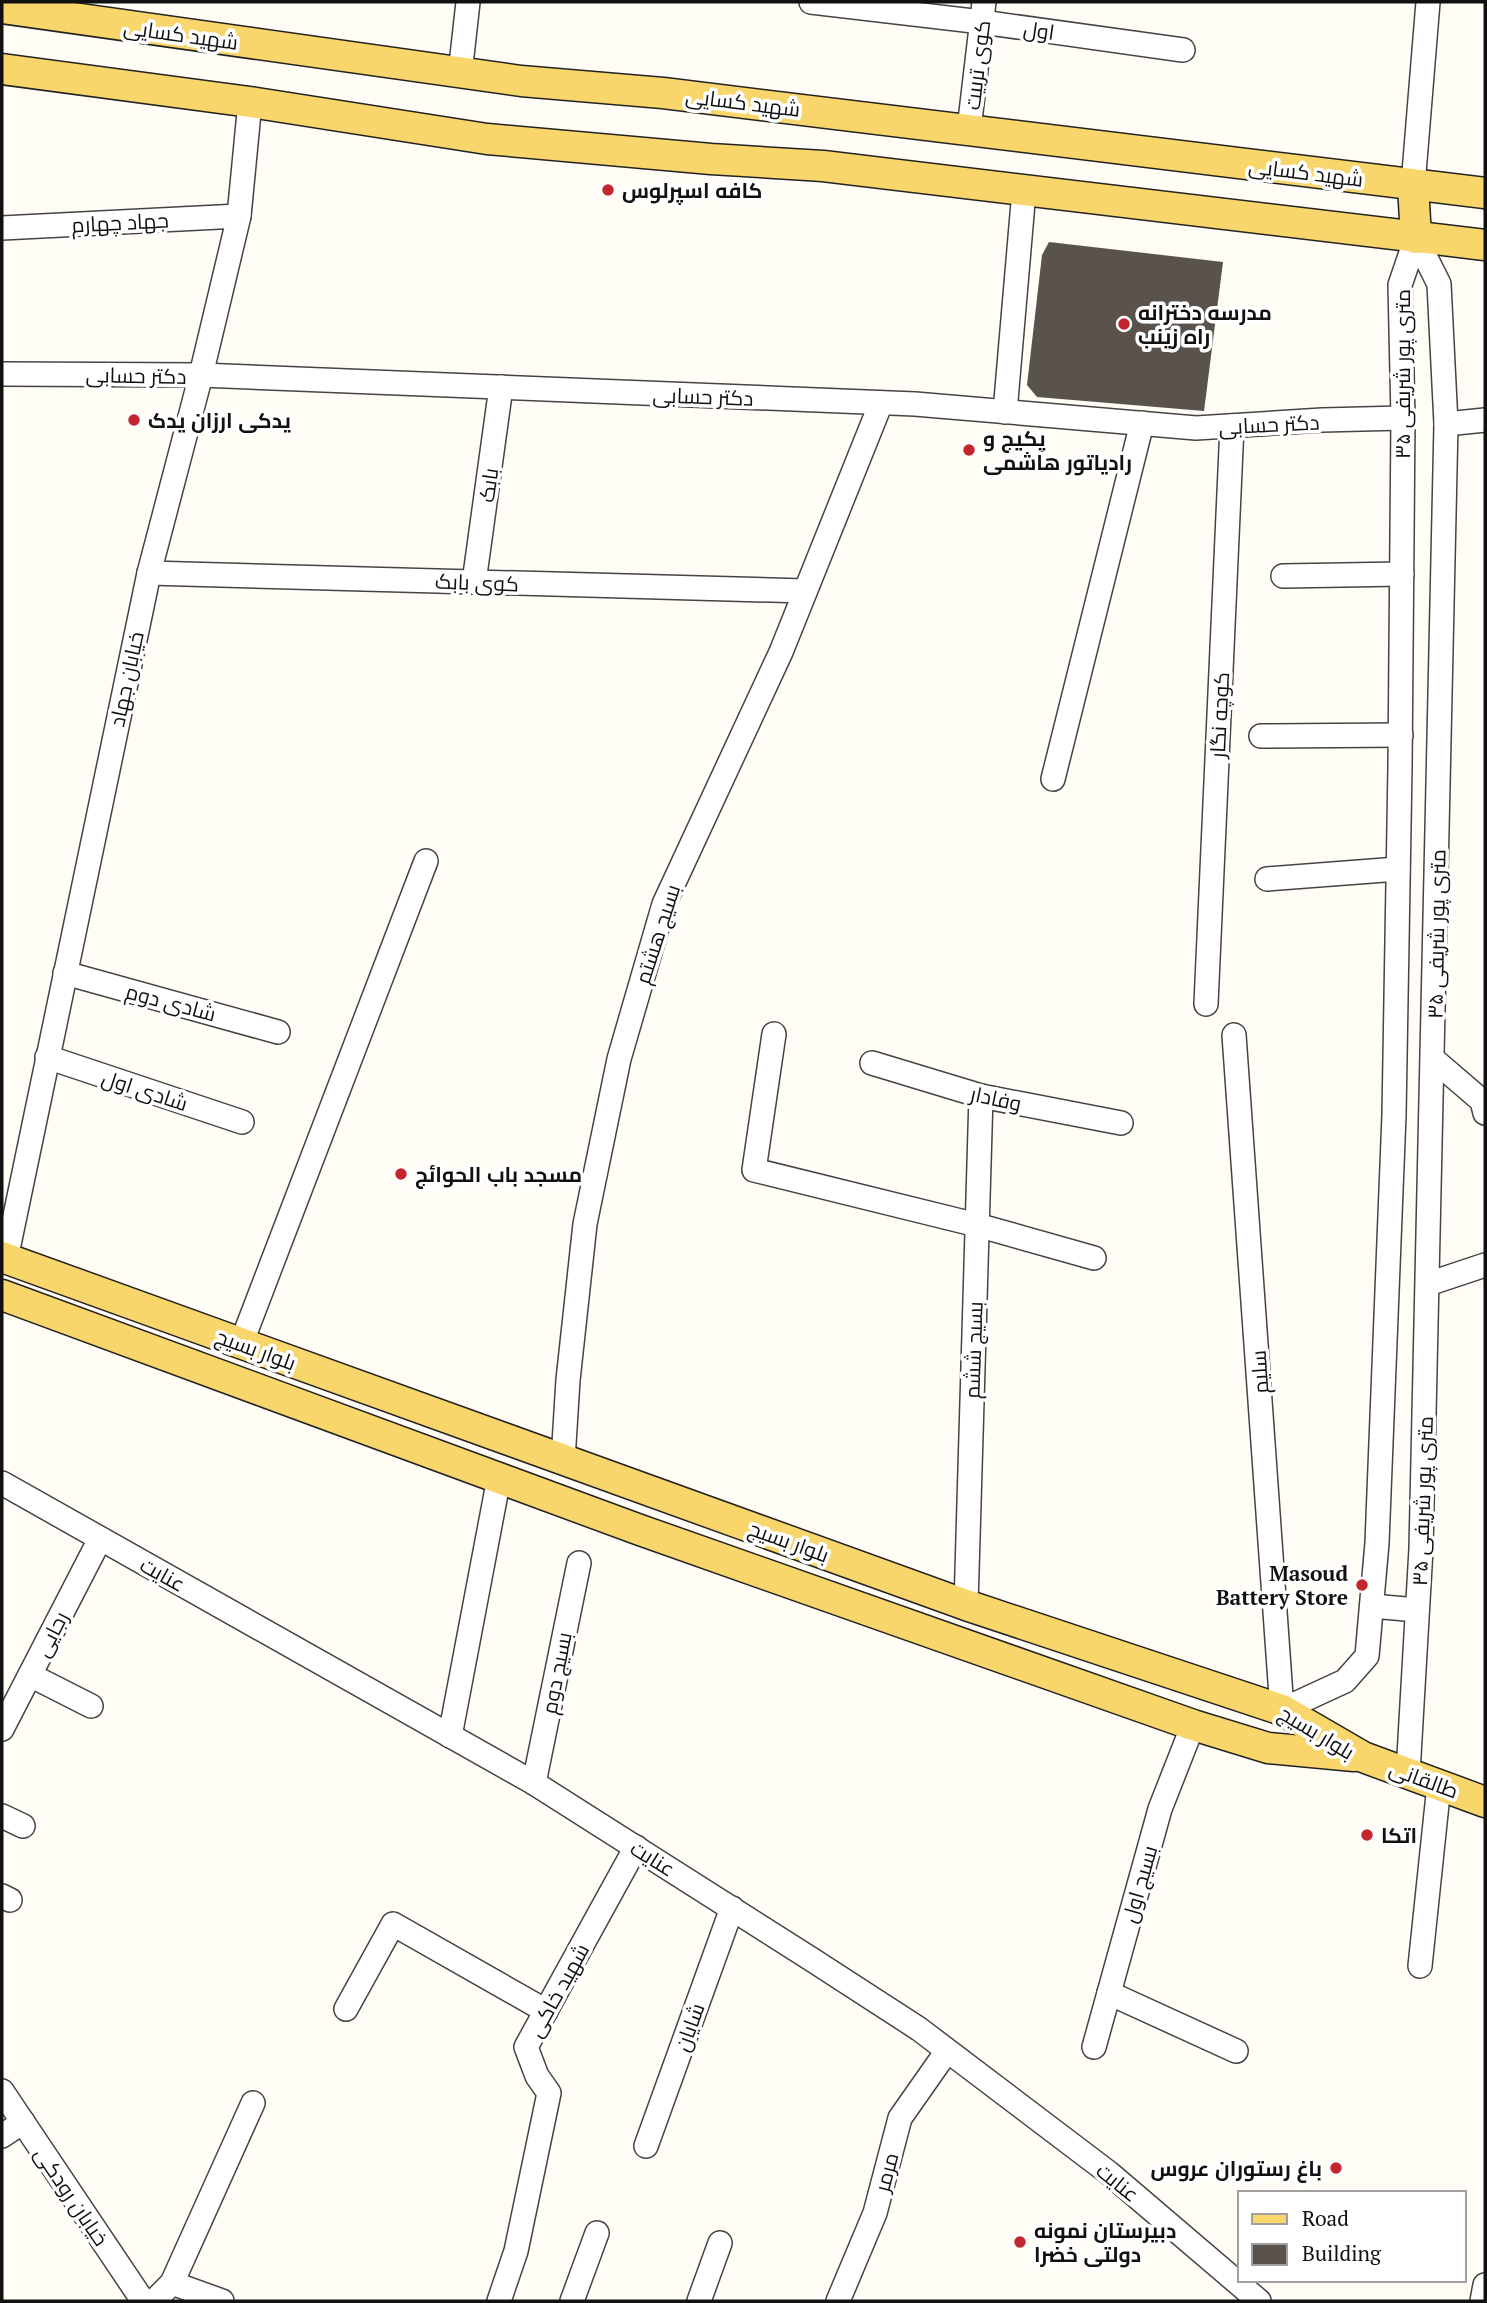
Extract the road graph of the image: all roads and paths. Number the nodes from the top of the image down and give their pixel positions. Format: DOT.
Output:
graph roads {
  1 [pos="468,2"];
  2 [pos="811,2"];
  3 [pos="1428,2"];
  4 [pos="2,8"];
  5 [pos="983,12"];
  6 [pos="1183,50"];
  7 [pos="2,69"];
  8 [pos="460,74"];
  9 [pos="250,102"];
  10 [pos="969,129"];
  11 [pos="1413,185"];
  12 [pos="1024,191"];
  13 [pos="1485,193"];
  14 [pos="239,216"];
  15 [pos="2,228"];
  16 [pos="1416,238"];
  17 [pos="1485,245"];
  18 [pos="2,374"];
  19 [pos="201,375"];
  20 [pos="501,387"];
  21 [pos="881,402"];
  22 [pos="1005,412"];
  23 [pos="1403,418"];
  24 [pos="1485,420"];
  25 [pos="1142,423"];
  26 [pos="1446,424"];
  27 [pos="1232,426"];
  28 [pos="149,573"];
  29 [pos="1402,574"];
  30 [pos="1283,576"];
  31 [pos="474,582"];
  32 [pos="805,592"];
  33 [pos="1401,735"];
  34 [pos="1261,736"];
  35 [pos="1053,779"];
  36 [pos="426,862"];
  37 [pos="1398,869"];
  38 [pos="1267,879"];
  39 [pos="65,973"];
  40 [pos="1206,1004"];
  41 [pos="278,1032"];
  42 [pos="774,1034"];
  43 [pos="1234,1035"];
  44 [pos="47,1057"];
  45 [pos="1433,1059"];
  46 [pos="872,1063"];
  47 [pos="981,1096"];
  48 [pos="1485,1113"];
  49 [pos="242,1122"];
  50 [pos="1121,1123"];
  51 [pos="977,1225"];
  52 [pos="1094,1258"];
  53 [pos="3,1265"];
  54 [pos="1485,1265"];
  55 [pos="1428,1284"];
  56 [pos="2,1295"];
  57 [pos="241,1343"];
  58 [pos="563,1460"];
  59 [pos="499,1478"];
  60 [pos="2,1483"];
  61 [pos="100,1539"];
  62 [pos="579,1563"];
  63 [pos="966,1605"];
  64 [pos="1372,1606"];
  65 [pos="1418,1609"];
  66 [pos="30,1675"];
  67 [pos="91,1706"];
  68 [pos="1282,1710"];
  69 [pos="1193,1725"];
  70 [pos="2,1729"];
  71 [pos="450,1736"];
  72 [pos="1363,1757"];
  73 [pos="1408,1773"];
  74 [pos="534,1783"];
  75 [pos="1439,1785"];
  76 [pos="1485,1802"];
  77 [pos="2,1816"];
  78 [pos="23,1826"];
  79 [pos="636,1847"];
  80 [pos="732,1908"];
  81 [pos="1420,1966"];
  82 [pos="1109,1993"];
  83 [pos="346,2009"];
  84 [pos="546,2011"];
  85 [pos="1094,2047"];
  86 [pos="947,2051"];
  87 [pos="1236,2051"];
  88 [pos="2,2091"];
  89 [pos="253,2103"];
  90 [pos="23,2122"];
  91 [pos="2,2136"];
  92 [pos="646,2146"];
  93 [pos="597,2233"];
  94 [pos="720,2243"];
  95 [pos="172,2283"];
  96 [pos="1485,2285"];
  97 [pos="143,2301"];
  98 [pos="155,2301"];
  99 [pos="222,2301"];
  100 [pos="499,2301"];
  101 [pos="572,2301"];
  102 [pos="699,2301"];
  103 [pos="838,2301"];
  104 [pos="1259,2301"];
  105 [pos="1482,2301"];
  1 -- 8 [label="street"];
  2 -- 5 [label="street, اول"];
  3 -- 11 [label="street"];
  4 -- 8 [label="main road, شهید کسایی"];
  5 -- 6 [label="street, اول"];
  5 -- 10 [label="street, کوی تربیت"];
  7 -- 9 [label="main road"];
  8 -- 10 [label="main road, شهید کسایی"];
  9 -- 12 [label="main road"];
  9 -- 14 [label="street, خیابان جهاد"];
  10 -- 11 [label="main road, شهید کسایی"];
  11 -- 13 [label="main road, شهید کسایی"];
  11 -- 16 [label="main road"];
  12 -- 16 [label="main road"];
  12 -- 22 [label="street"];
  14 -- 15 [label="street, جهاد چهارم"];
  14 -- 19 [label="street, خیابان جهاد"];
  16 -- 17 [label="main road"];
  16 -- 23 [label="street, ۳۵ متری پور شریفی"];
  16 -- 26 [label="street, ۳۵ متری پور شریفی"];
  18 -- 19 [label="street, دکتر حسابی"];
  19 -- 20 [label="street, دکتر حسابی"];
  19 -- 28 [label="street, خیابان جهاد"];
  20 -- 21 [label="street, دکتر حسابی"];
  20 -- 31 [label="street, بابک"];
  21 -- 22 [label="street, دکتر حسابی"];
  21 -- 32 [label="street, بسیج هشتم"];
  22 -- 25 [label="street, دکتر حسابی"];
  23 -- 27 [label="street, دکتر حسابی"];
  23 -- 29 [label="street, ۳۵ متری پور شریفی"];
  24 -- 26 [label="street"];
  25 -- 27 [label="street, دکتر حسابی"];
  25 -- 35 [label="street"];
  26 -- 45 [label="street, ۳۵ متری پور شریفی"];
  27 -- 40 [label="street, کوچه نگار"];
  28 -- 31 [label="street, کوی بابک"];
  28 -- 39 [label="street, خیابان جهاد"];
  29 -- 30 [label="street"];
  29 -- 33 [label="street, ۳۵ متری پور شریفی"];
  31 -- 32 [label="street, کوی بابک"];
  32 -- 58 [label="street, بسیج هشتم"];
  33 -- 34 [label="street"];
  33 -- 37 [label="street, ۳۵ متری پور شریفی"];
  36 -- 57 [label="street"];
  37 -- 38 [label="street"];
  37 -- 64 [label="street, ۳۵ متری پور شریفی"];
  39 -- 41 [label="street, شادی دوم"];
  39 -- 44 [label="street, خیابان جهاد"];
  42 -- 51 [label="street"];
  43 -- 68 [label="street, سلیم"];
  44 -- 49 [label="street, شادی اول"];
  44 -- 53 [label="street, خیابان جهاد"];
  45 -- 48 [label="street"];
  45 -- 55 [label="street, ۳۵ متری پور شریفی"];
  46 -- 47 [label="street, وفادار"];
  47 -- 50 [label="street, وفادار"];
  47 -- 51 [label="street, بسیج ششم"];
  51 -- 52 [label="street"];
  51 -- 63 [label="street, بسیج ششم"];
  53 -- 57 [label="main road, بلوار بسیج"];
  54 -- 55 [label="street"];
  55 -- 65 [label="street, ۳۵ متری پور شریفی"];
  56 -- 59 [label="main road, بلوار بسیج"];
  57 -- 58 [label="main road, بلوار بسیج"];
  58 -- 63 [label="main road, بلوار بسیج"];
  59 -- 69 [label="main road, بلوار بسیج"];
  59 -- 71 [label="street"];
  60 -- 61 [label="street, عنایت"];
  61 -- 66 [label="street, رجایی"];
  61 -- 71 [label="street, عنایت"];
  62 -- 74 [label="street, بسيج دوم"];
  63 -- 68 [label="main road, بلوار بسیج"];
  64 -- 65 [label="street"];
  64 -- 68 [label="street, ۳۵ متری پور شریفی"];
  65 -- 73 [label="street, ۳۵ متری پور شریفی"];
  66 -- 67 [label="street"];
  66 -- 70 [label="street, رجایی"];
  68 -- 72 [label="main road, بلوار بسیج"];
  69 -- 72 [label="main road, بلوار بسیج"];
  69 -- 82 [label="street, بسیج اول"];
  71 -- 74 [label="street, عنایت"];
  72 -- 73 [label="main road, طالقانی"];
  73 -- 75 [label="main road, طالقانی"];
  74 -- 79 [label="street, عنایت"];
  75 -- 76 [label="main road, طالقانی"];
  75 -- 81 [label="street"];
  77 -- 78 [label="street"];
  79 -- 80 [label="street, عنایت"];
  79 -- 84 [label="street, شهید خاکی"];
  80 -- 86 [label="street, عنایت"];
  80 -- 92 [label="street, شایان"];
  82 -- 85 [label="street, بسیج اول"];
  82 -- 87 [label="street"];
  83 -- 84 [label="street"];
  84 -- 100 [label="street, شهید خاکی"];
  86 -- 103 [label="street, مرمر"];
  86 -- 104 [label="street, عنایت"];
  88 -- 90 [label="street, خیابان رودکی"];
  89 -- 95 [label="street"];
  90 -- 91 [label="street"];
  90 -- 97 [label="street, خیابان رودکی"];
  93 -- 101 [label="street"];
  94 -- 102 [label="street"];
  95 -- 98 [label="street"];
  95 -- 99 [label="street"];
  96 -- 105 [label="street"];
}
